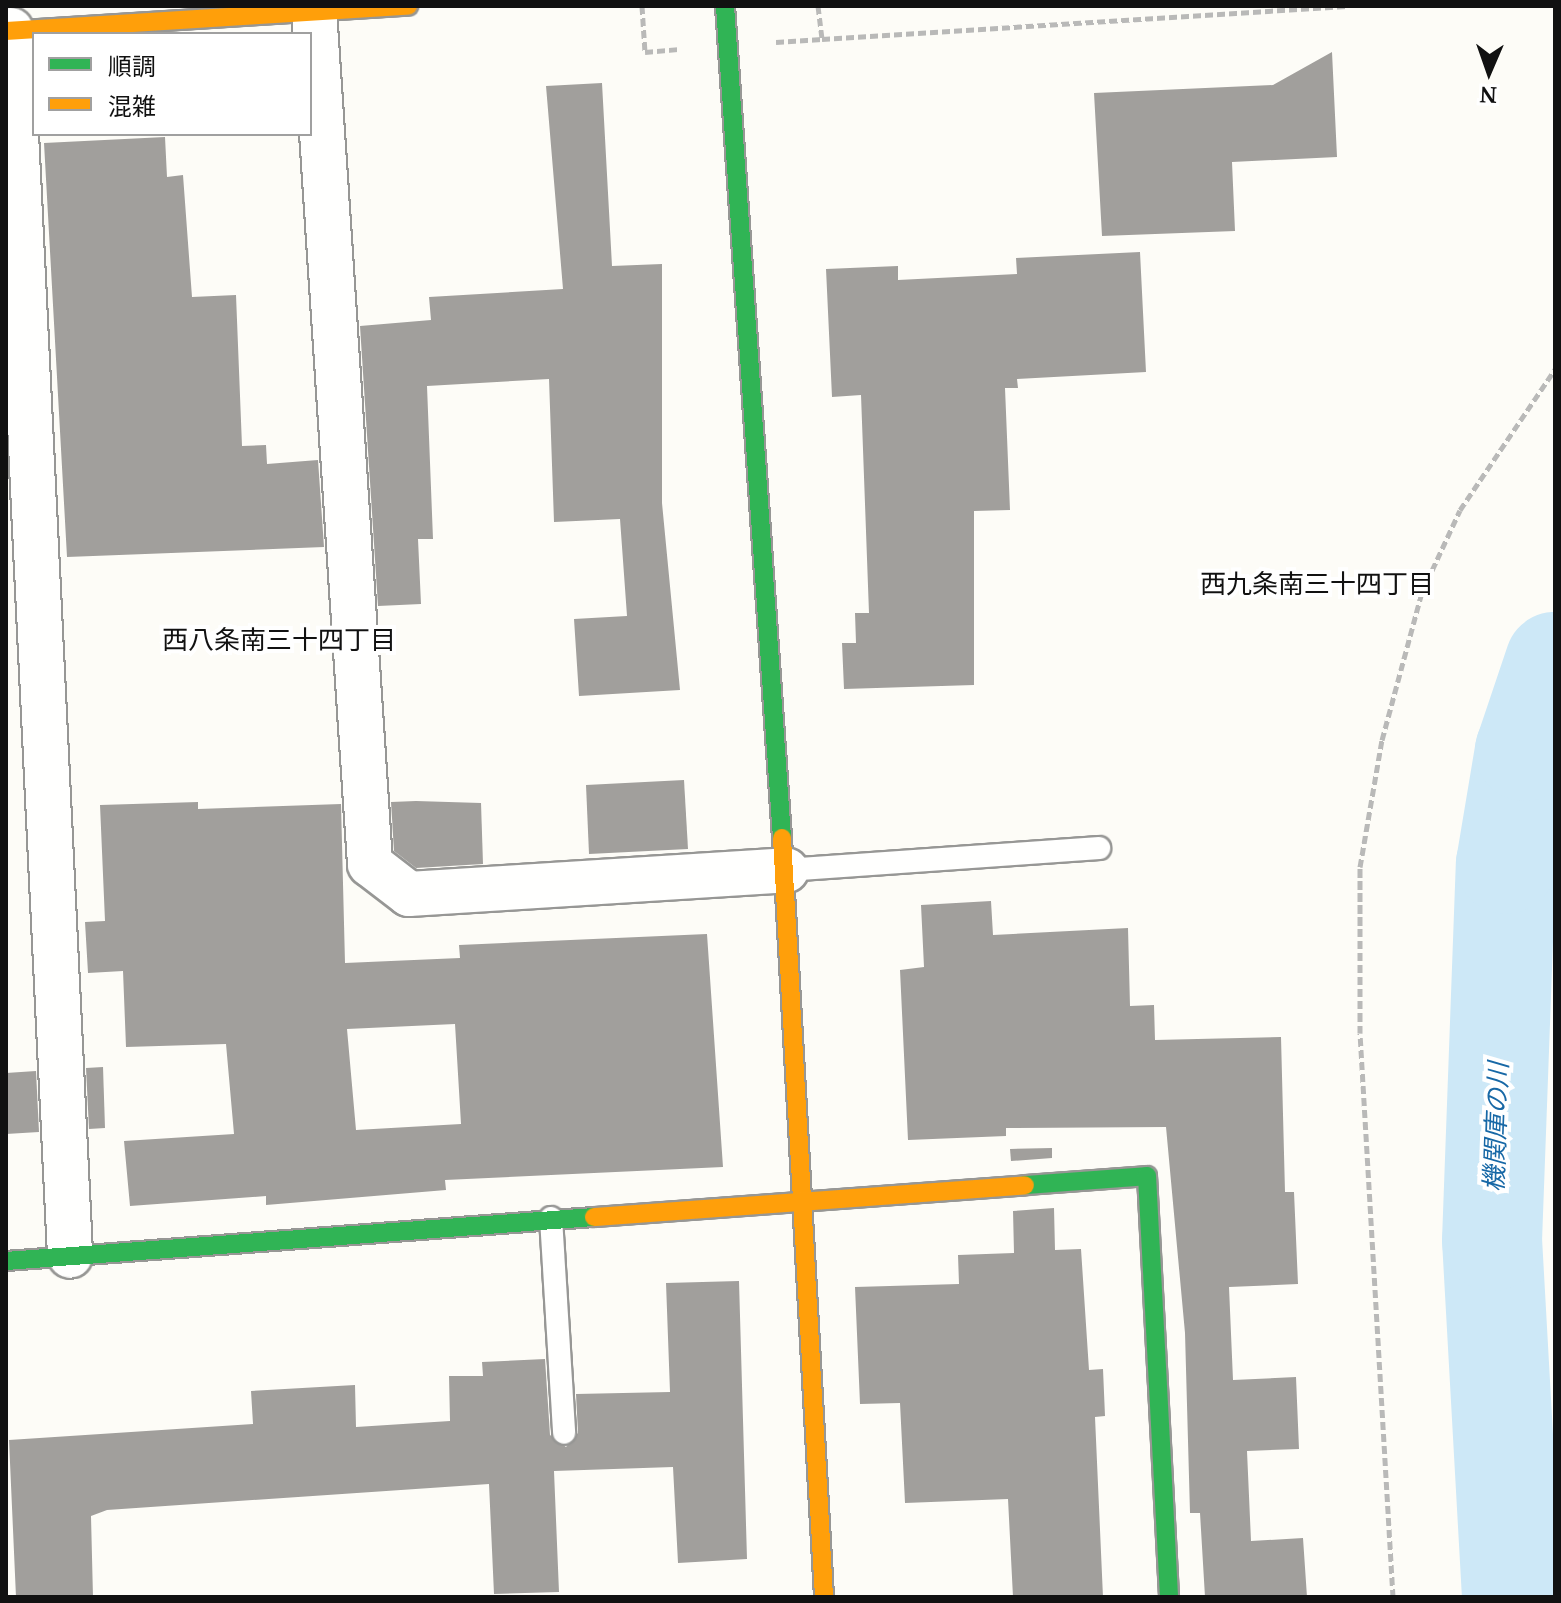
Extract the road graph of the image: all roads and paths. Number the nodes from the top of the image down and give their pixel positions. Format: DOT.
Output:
graph roads {
  1 [pos="408,6"];
  2 [pos="725,6"];
  3 [pos="818,6"];
  4 [pos="1347,6"];
  5 [pos="360,7"];
  6 [pos="314,11"];
  7 [pos="8,31"];
  8 [pos="12,170"];
  9 [pos="1555,369"];
  10 [pos="1099,848"];
  11 [pos="786,870"];
  12 [pos="807,1199"];
  13 [pos="551,1218"];
  14 [pos="70,1256"];
  15 [pos="6,1261"];
  16 [pos="564,1433"];
  17 [pos="824,1597"];
  18 [pos="1169,1597"];
  19 [pos="1393,1597"];
  1 -- 5 [label="street"];
  2 -- 11 [label="street"];
  3 -- 4 [label="path"];
  5 -- 6 [label="street"];
  6 -- 7 [label="street"];
  6 -- 11 [label="street"];
  7 -- 8 [label="street"];
  8 -- 14 [label="street"];
  9 -- 19 [label="path"];
  10 -- 11 [label="lane"];
  11 -- 12 [label="street"];
  12 -- 13 [label="street"];
  12 -- 17 [label="street"];
  12 -- 18 [label="street"];
  13 -- 14 [label="street"];
  13 -- 16 [label="lane"];
  14 -- 15 [label="street"];
}
